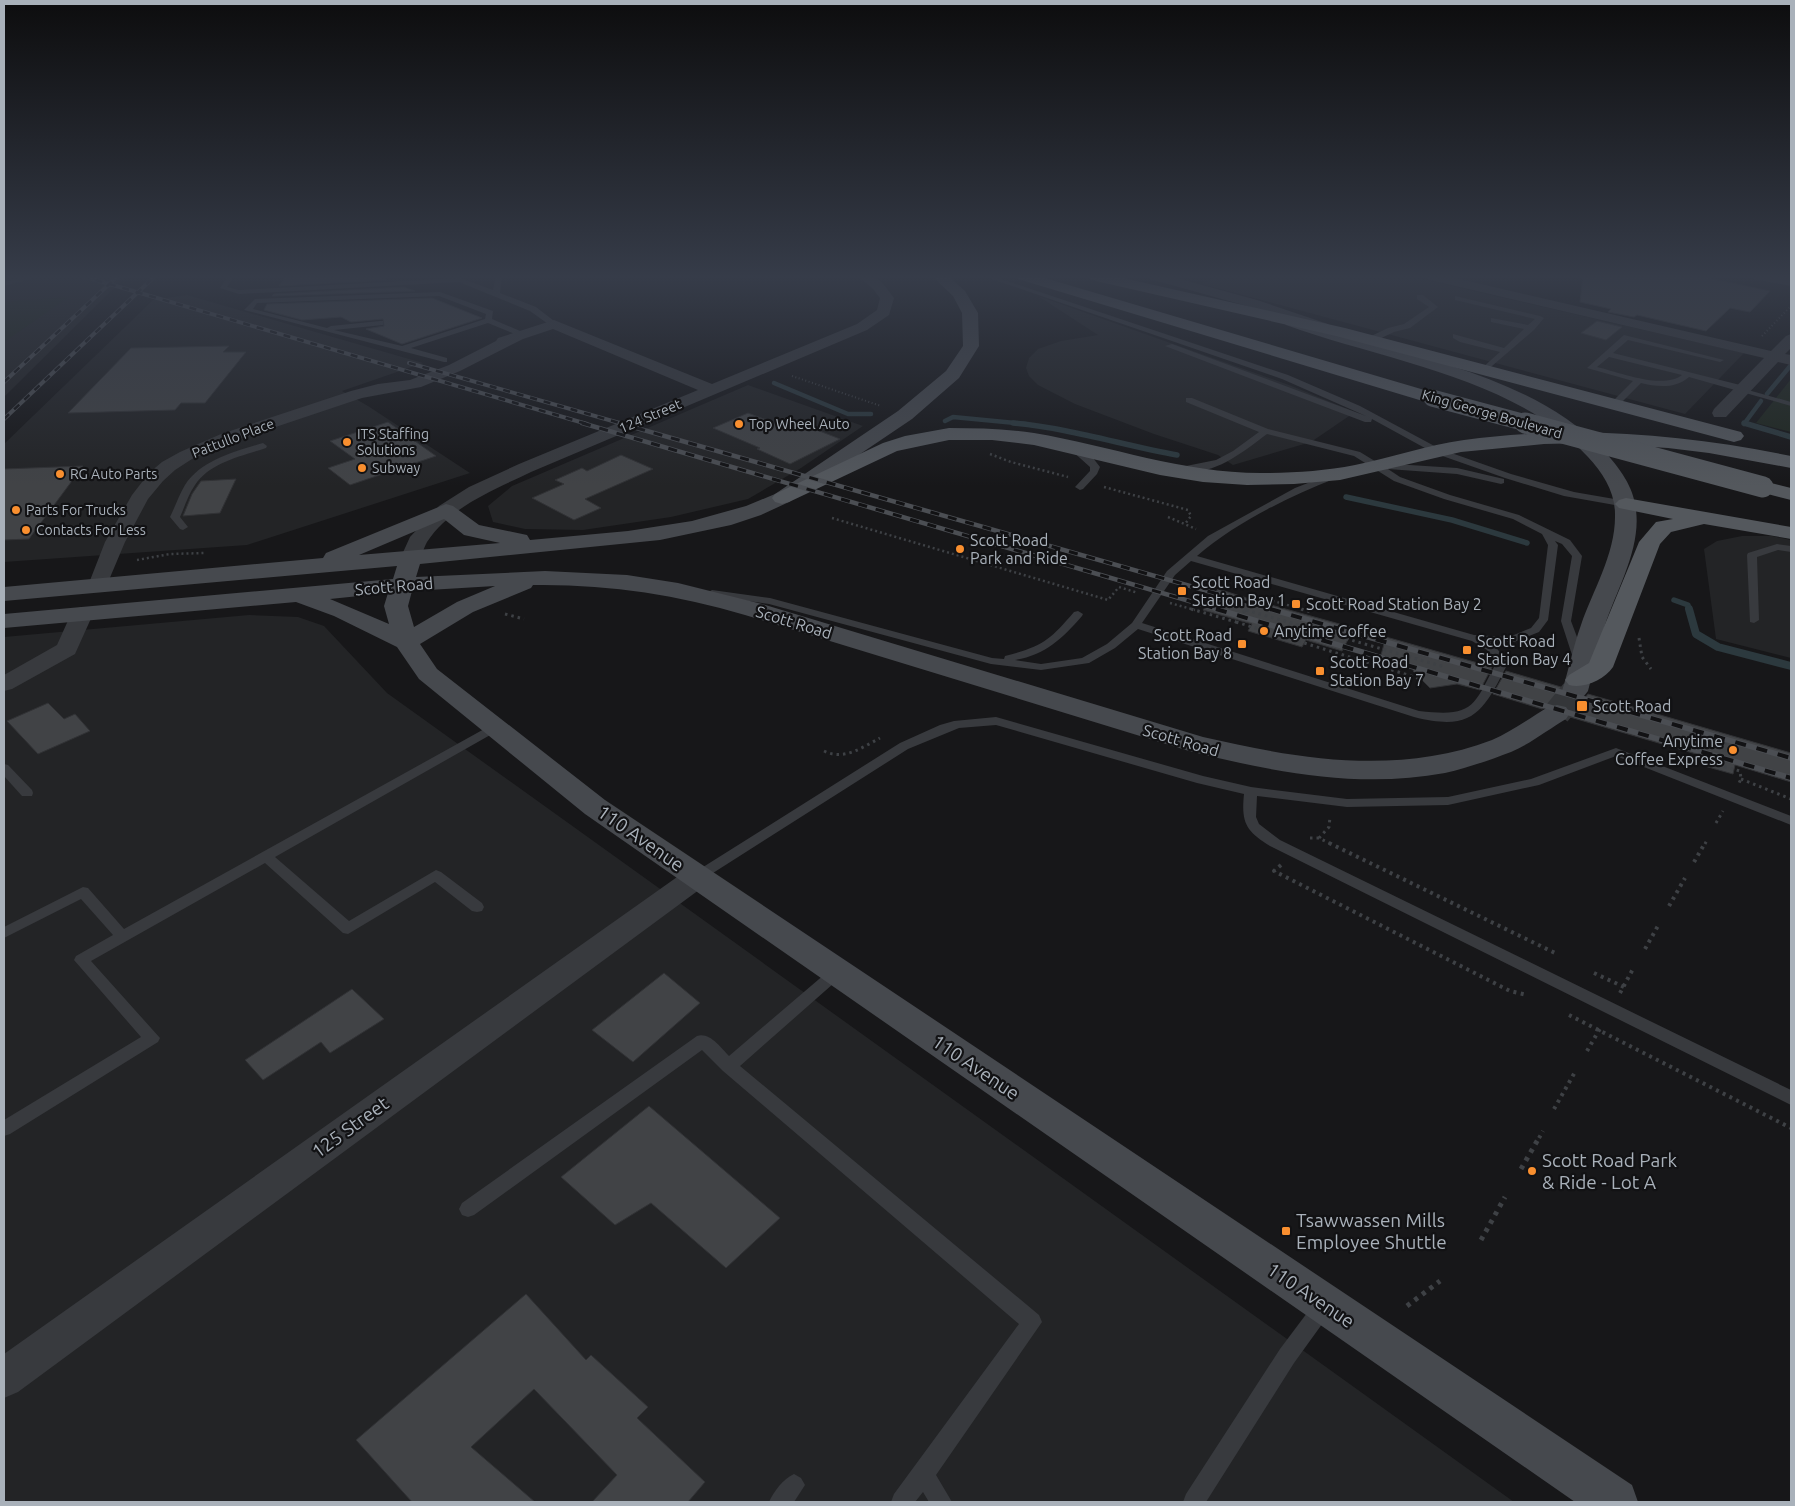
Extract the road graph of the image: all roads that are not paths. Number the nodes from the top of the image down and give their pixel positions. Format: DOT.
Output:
graph roads {
  1 [pos="396,346"];
  2 [pos="408,346"];
  3 [pos="486,346"];
  4 [pos="497,346"];
  5 [pos="607,346"];
  6 [pos="816,346"];
  7 [pos="971,346"];
  8 [pos="1169,346"];
  9 [pos="1259,346"];
  10 [pos="1369,346"];
  11 [pos="1394,346"];
  12 [pos="1488,346"];
  13 [pos="1511,346"];
  14 [pos="1616,346"];
  15 [pos="1664,346"];
  16 [pos="1734,346"];
  17 [pos="403,348"];
  18 [pos="1506,351"];
  19 [pos="1607,354"];
  20 [pos="1784,358"];
  21 [pos="444,360"];
  22 [pos="1720,360"];
  23 [pos="1485,370"];
  24 [pos="1688,375"];
  25 [pos="1639,380"];
  26 [pos="374,390"];
  27 [pos="712,390"];
  28 [pos="1744,390"];
  29 [pos="1189,400"];
  30 [pos="1615,404"];
  31 [pos="1791,404"];
  32 [pos="1720,413"];
  33 [pos="1265,431"];
  34 [pos="1579,437"];
  35 [pos="263,446"];
  36 [pos="1071,446"];
  37 [pos="1791,450"];
  38 [pos="1438,451"];
  39 [pos="1791,462"];
  40 [pos="1374,466"];
  41 [pos="1164,470"];
  42 [pos="1340,474"];
  43 [pos="1077,483"];
  44 [pos="1571,494"];
  45 [pos="1791,494"];
  46 [pos="782,498"];
  47 [pos="1626,504"];
  48 [pos="446,510"];
  49 [pos="1702,518"];
  50 [pos="183,527"];
  51 [pos="1544,530"];
  52 [pos="1791,533"];
  53 [pos="552,544"];
  54 [pos="1791,549"];
  55 [pos="1189,557"];
  56 [pos="410,559"];
  57 [pos="314,566"];
  58 [pos="537,577"];
  59 [pos="98,583"];
  60 [pos="402,584"];
  61 [pos="682,589"];
  62 [pos="4,594"];
  63 [pos="297,595"];
  64 [pos="82,614"];
  65 [pos="1078,614"];
  66 [pos="4,620"];
  67 [pos="1754,620"];
  68 [pos="1136,625"];
  69 [pos="1474,638"];
  70 [pos="406,642"];
  71 [pos="991,661"];
  72 [pos="1579,680"];
  73 [pos="4,684"];
  74 [pos="1558,713"];
  75 [pos="495,728"];
  76 [pos="4,768"];
  77 [pos="1251,791"];
  78 [pos="27,793"];
  79 [pos="1791,821"];
  80 [pos="266,856"];
  81 [pos="696,876"];
  82 [pos="477,908"];
  83 [pos="4,933"];
  84 [pos="122,936"];
  85 [pos="837,972"];
  86 [pos="729,1066"];
  87 [pos="1791,1098"];
  88 [pos="4,1129"];
  89 [pos="468,1209"];
  90 [pos="1325,1305"];
  91 [pos="4,1378"];
  92 [pos="924,1474"];
  93 [pos="794,1485"];
  94 [pos="780,1502"];
  95 [pos="902,1502"];
  96 [pos="941,1502"];
  97 [pos="1194,1502"];
  98 [pos="1615,1502"];
  1 -- 17 [label="lane"];
  2 -- 17 [label="lane"];
  3 -- 21 [label="street, Pattullo Place"];
  4 -- 26 [label="street, Pattullo Place"];
  5 -- 27 [label="street"];
  6 -- 27 [label="street, 124 Street"];
  7 -- 46 [label="main road, Scott Road"];
  8 -- 38 [label="lane"];
  9 -- 45 [label="main road, King George Boulevard, bridge"];
  10 -- 34 [label="main road"];
  11 -- 23 [label="main road"];
  12 -- 18 [label="lane"];
  13 -- 18 [label="lane"];
  14 -- 19 [label="lane"];
  15 -- 22 [label="lane"];
  16 -- 20 [label="street"];
  17 -- 21 [label="lane"];
  18 -- 23 [label="lane"];
  19 -- 24 [label="lane"];
  19 -- 25 [label="lane"];
  20 -- 28 [label="street"];
  21 -- 26 [label="street, Pattullo Place"];
  23 -- 30 [label="main road"];
  24 -- 25 [label="lane"];
  24 -- 28 [label="lane"];
  25 -- 30 [label="lane"];
  26 -- 59 [label="street, Pattullo Place"];
  27 -- 48 [label="street, 124 Street"];
  28 -- 31 [label="lane"];
  28 -- 32 [label="street"];
  29 -- 33 [label="lane"];
  30 -- 37 [label="main road"];
  33 -- 40 [label="lane"];
  33 -- 41 [label="lane"];
  34 -- 38 [label="main road"];
  34 -- 39 [label="main road"];
  34 -- 47 [label="main road"];
  35 -- 50 [label="lane"];
  36 -- 41 [label="main road"];
  36 -- 43 [label="lane"];
  36 -- 46 [label="main road"];
  38 -- 40 [label="main road"];
  38 -- 44 [label="lane"];
  40 -- 42 [label="main road"];
  40 -- 44 [label="lane"];
  40 -- 51 [label="lane"];
  41 -- 42 [label="main road"];
  42 -- 55 [label="lane"];
  44 -- 47 [label="lane"];
  46 -- 53 [label="main road, Scott Road"];
  47 -- 49 [label="main road"];
  47 -- 72 [label="main road"];
  48 -- 53 [label="main road"];
  48 -- 56 [label="street, 124 Street"];
  48 -- 57 [label="main road"];
  49 -- 52 [label="main road"];
  49 -- 72 [label="main road"];
  51 -- 69 [label="lane"];
  51 -- 72 [label="lane"];
  53 -- 56 [label="main road, Scott Road"];
  54 -- 67 [label="lane"];
  55 -- 68 [label="lane"];
  55 -- 69 [label="lane"];
  56 -- 57 [label="main road, Scott Road"];
  56 -- 60 [label="main road, 110 Avenue"];
  57 -- 59 [label="main road, Scott Road"];
  58 -- 60 [label="main road, Scott Road"];
  58 -- 61 [label="main road, Scott Road"];
  58 -- 70 [label="main road"];
  59 -- 62 [label="main road, Scott Road"];
  60 -- 63 [label="main road, Scott Road"];
  60 -- 70 [label="main road, 110 Avenue"];
  61 -- 71 [label="lane"];
  61 -- 74 [label="main road, Scott Road"];
  63 -- 64 [label="main road, Scott Road"];
  63 -- 70 [label="main road"];
  64 -- 66 [label="main road, Scott Road"];
  64 -- 73 [label="street"];
  65 -- 71 [label="lane"];
  68 -- 69 [label="lane"];
  68 -- 71 [label="lane"];
  70 -- 75 [label="main road, 110 Avenue"];
  75 -- 80 [label="lane"];
  75 -- 81 [label="main road, 110 Avenue"];
  76 -- 78 [label="lane"];
  77 -- 79 [label="lane"];
  77 -- 81 [label="lane"];
  77 -- 87 [label="lane"];
  80 -- 82 [label="lane"];
  80 -- 84 [label="lane"];
  81 -- 85 [label="main road, 110 Avenue"];
  81 -- 91 [label="street, 125 Street"];
  83 -- 84 [label="lane"];
  84 -- 88 [label="lane"];
  85 -- 86 [label="lane"];
  85 -- 90 [label="main road, 110 Avenue"];
  86 -- 89 [label="lane"];
  86 -- 92 [label="lane"];
  90 -- 97 [label="lane"];
  90 -- 98 [label="main road, 110 Avenue"];
  92 -- 95 [label="lane"];
  92 -- 96 [label="lane"];
  93 -- 94 [label="lane"];
}
